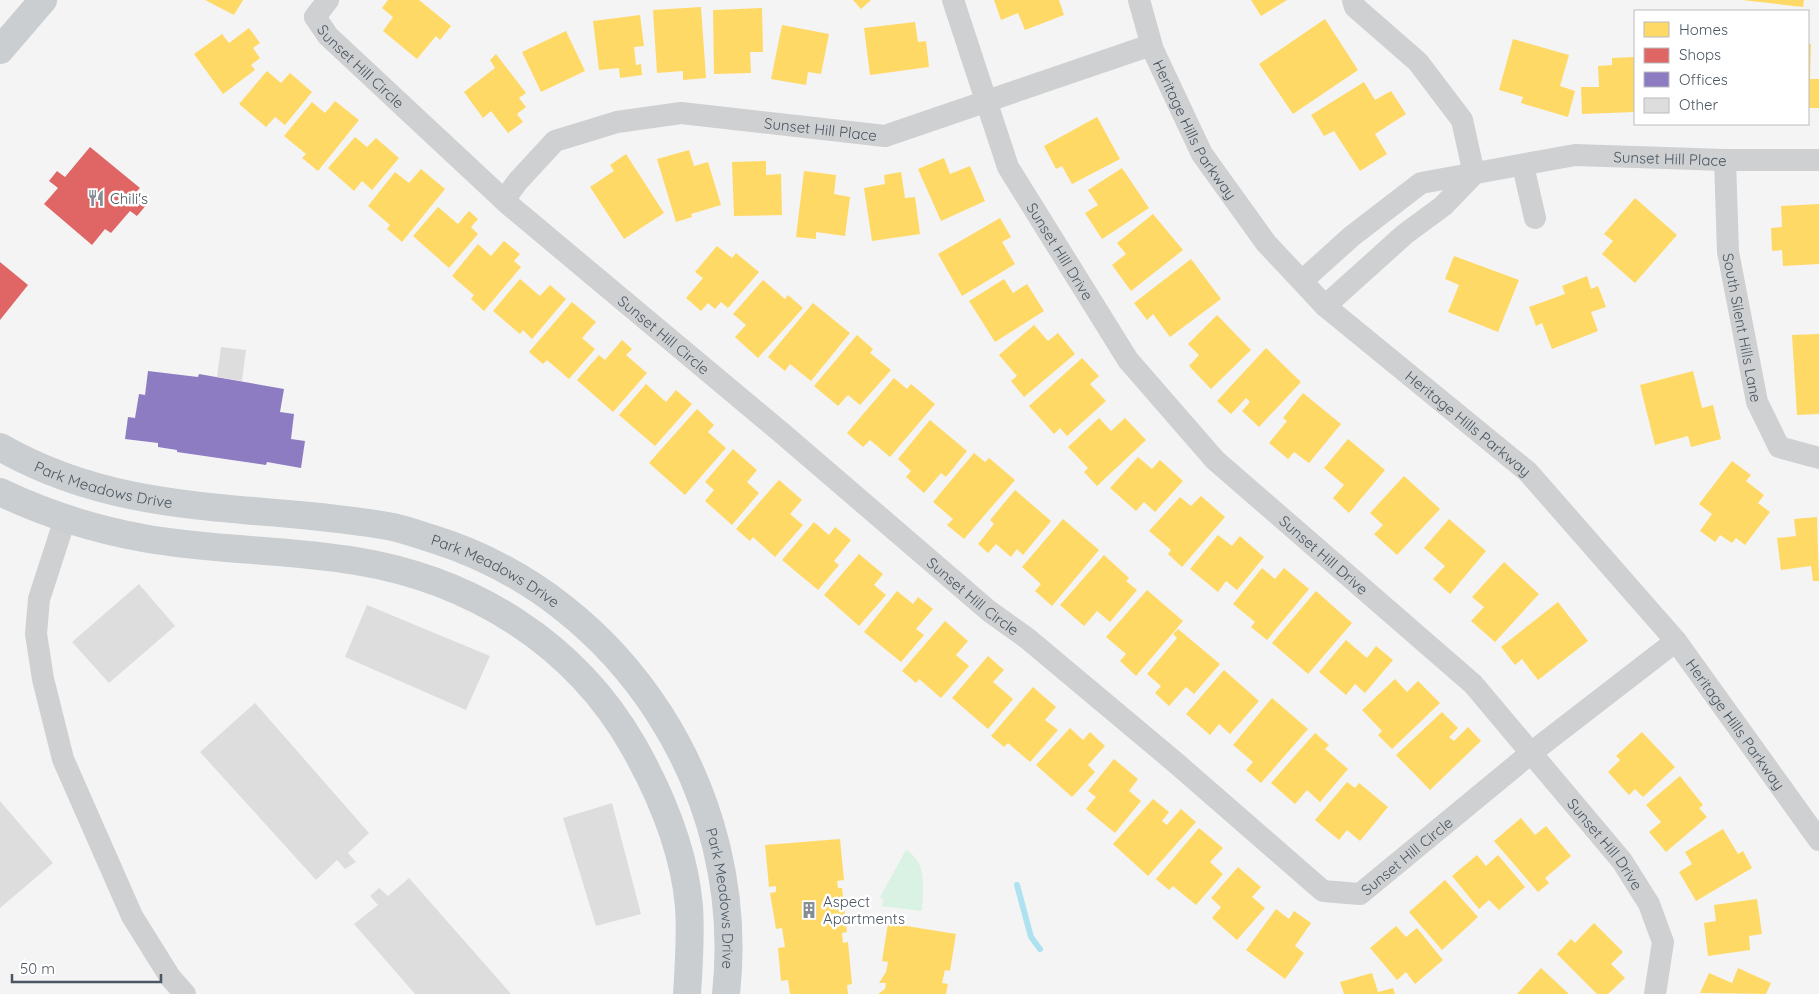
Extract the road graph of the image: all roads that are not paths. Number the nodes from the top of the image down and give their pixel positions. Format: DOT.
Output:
graph roads {
  1 [pos="43,0"];
  2 [pos="328,0"];
  3 [pos="953,0"];
  4 [pos="1139,0"];
  5 [pos="1352,0"];
  6 [pos="1151,45"];
  7 [pos="0,50"];
  8 [pos="987,102"];
  9 [pos="1725,160"];
  10 [pos="1819,160"];
  11 [pos="1523,166"];
  12 [pos="1474,174"];
  13 [pos="504,200"];
  14 [pos="1534,218"];
  15 [pos="1302,281"];
  16 [pos="1325,306"];
  17 [pos="0,446"];
  18 [pos="1819,458"];
  19 [pos="0,492"];
  20 [pos="65,519"];
  21 [pos="1676,641"];
  22 [pos="1531,753"];
  23 [pos="1819,840"];
  24 [pos="185,994"];
  25 [pos="687,994"];
  26 [pos="726,994"];
  27 [pos="1655,994"];
  1 -- 7 [label="main road"];
  2 -- 13 [label="street, Sunset Hill Circle"];
  3 -- 8 [label="street"];
  4 -- 6 [label="street, Heritage Hills Parkway"];
  5 -- 12 [label="street"];
  6 -- 8 [label="street, Sunset Hill Place"];
  6 -- 15 [label="street, Heritage Hills Parkway"];
  8 -- 13 [label="street, Sunset Hill Place"];
  8 -- 22 [label="street, Sunset Hill Drive"];
  9 -- 10 [label="street, Sunset Hill Place"];
  9 -- 11 [label="street, Sunset Hill Place"];
  9 -- 18 [label="street, South Silent Hills Lane"];
  11 -- 12 [label="street, Sunset Hill Place"];
  11 -- 14 [label="street"];
  12 -- 15 [label="street, Sunset Hill Place"];
  12 -- 16 [label="street"];
  13 -- 22 [label="street, Sunset Hill Circle"];
  15 -- 16 [label="street, Heritage Hills Parkway"];
  16 -- 21 [label="street, Heritage Hills Parkway"];
  17 -- 26 [label="main road, Park Meadows Drive"];
  19 -- 20 [label="main road, Park Meadows Drive"];
  20 -- 24 [label="street"];
  20 -- 25 [label="main road, Park Meadows Drive"];
  21 -- 22 [label="street, Sunset Hill Circle"];
  21 -- 23 [label="street, Heritage Hills Parkway"];
  22 -- 27 [label="street, Sunset Hill Drive"];
}
